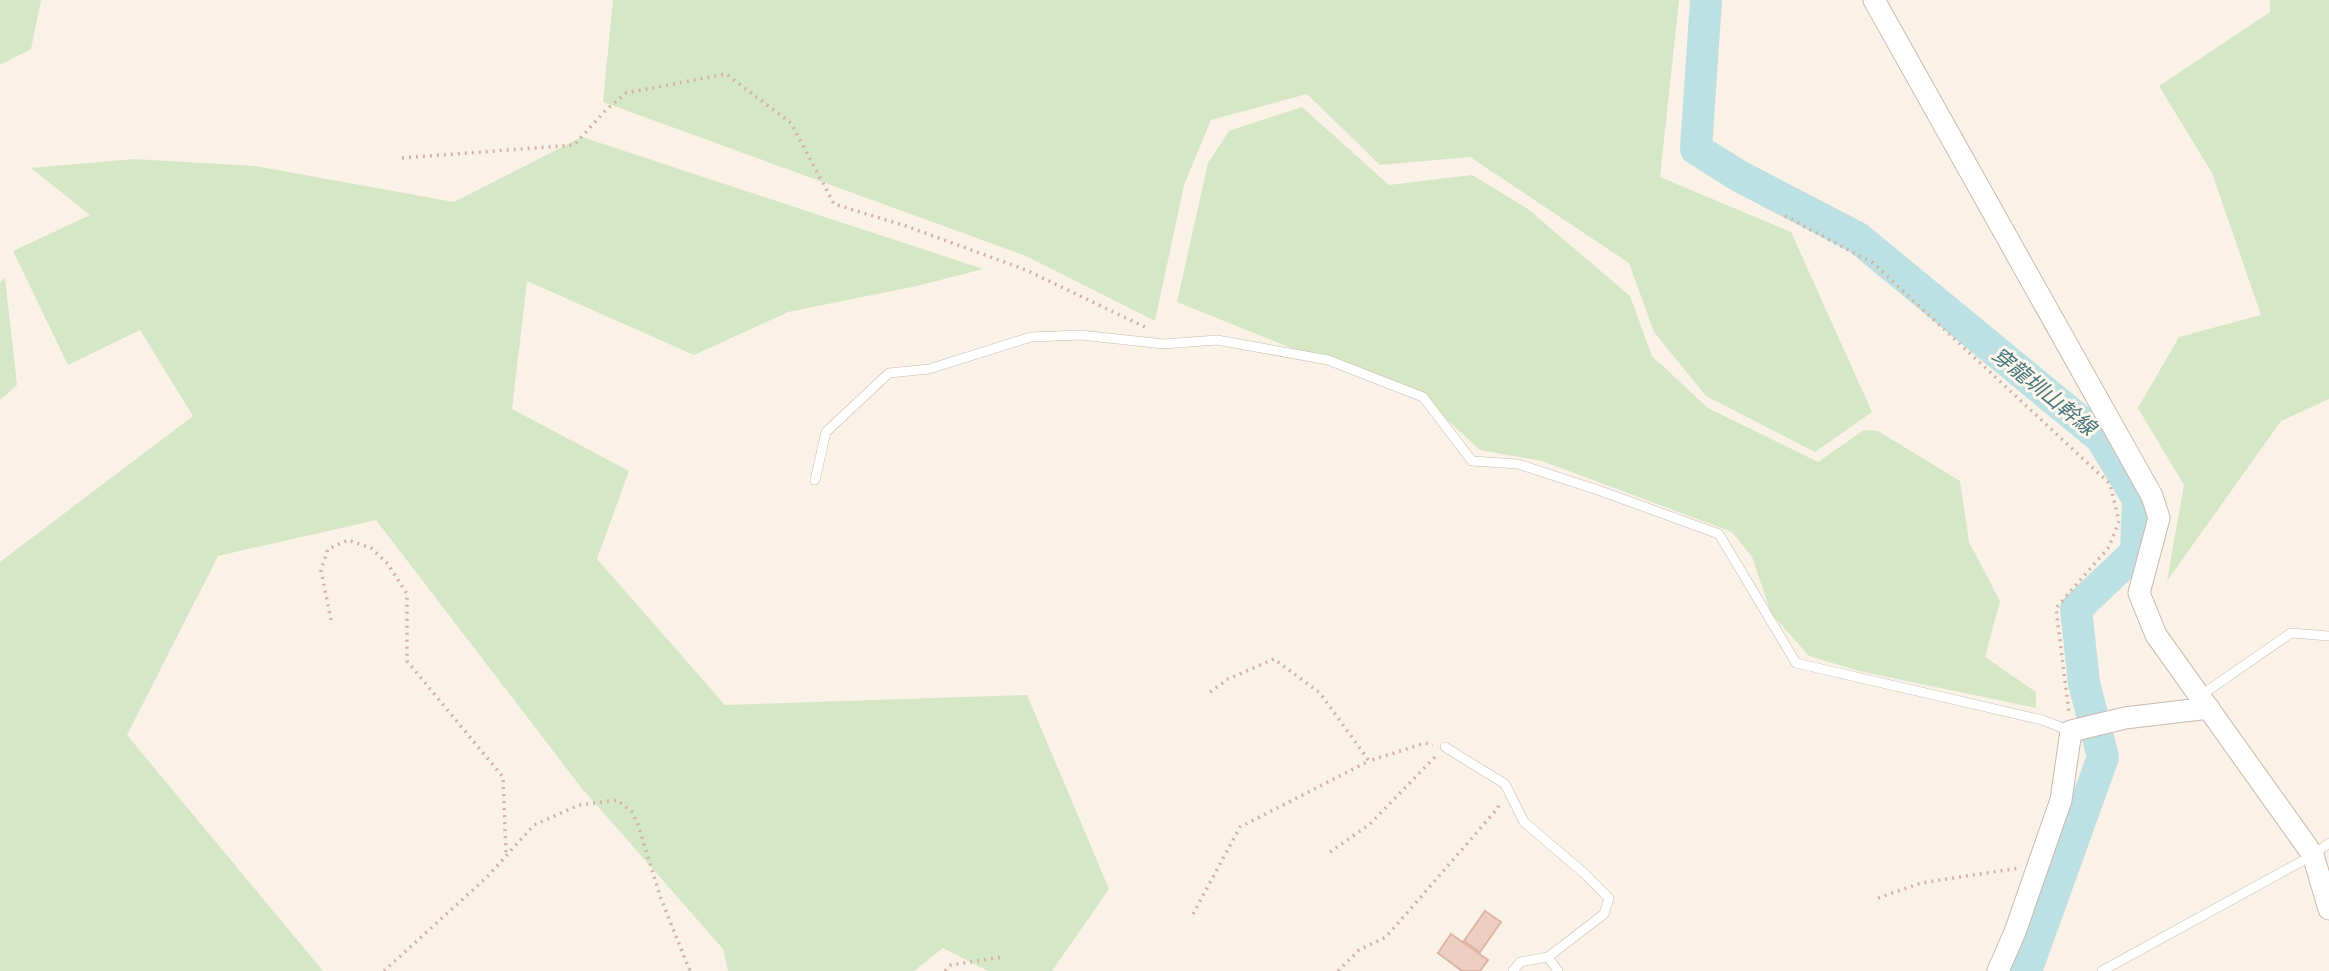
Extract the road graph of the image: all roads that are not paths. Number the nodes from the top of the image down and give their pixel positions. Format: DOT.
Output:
graph roads {
  1 [pos="1874,0"];
  2 [pos="816,480"];
  3 [pos="2329,636"];
  4 [pos="2204,702"];
  5 [pos="2071,731"];
  6 [pos="1445,747"];
  7 [pos="2321,849"];
  8 [pos="2329,908"];
  9 [pos="1548,957"];
  10 [pos="1513,971"];
  11 [pos="1558,971"];
  12 [pos="1998,971"];
  13 [pos="2102,971"];
  1 -- 4 [label="street"];
  2 -- 5 [label="lane"];
  3 -- 4 [label="lane"];
  4 -- 5 [label="street"];
  4 -- 7 [label="street"];
  5 -- 12 [label="street"];
  6 -- 9 [label="lane"];
  7 -- 8 [label="street"];
  7 -- 13 [label="lane"];
  9 -- 10 [label="lane"];
  9 -- 11 [label="lane"];
}
